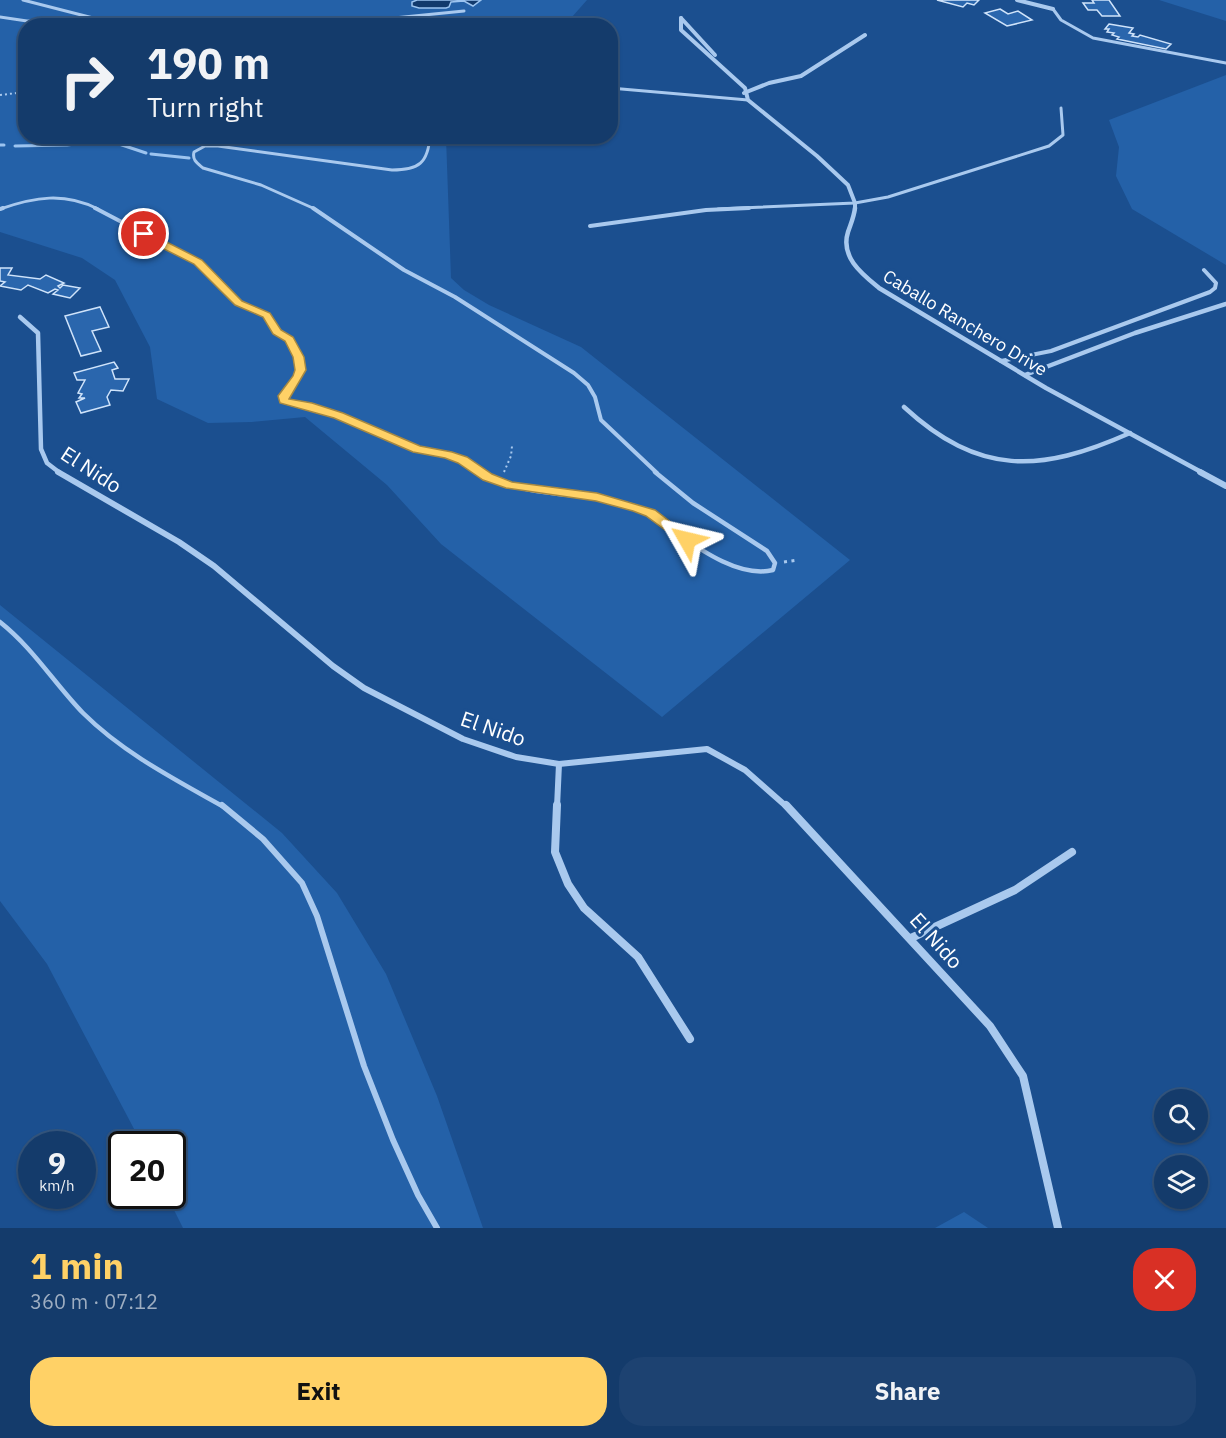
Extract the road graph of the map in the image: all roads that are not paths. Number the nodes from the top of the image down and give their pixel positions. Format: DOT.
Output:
graph roads {
  1 [pos="23,0"];
  2 [pos="1017,0"];
  3 [pos="1053,9"];
  4 [pos="464,11"];
  5 [pos="0,17"];
  6 [pos="91,18"];
  7 [pos="394,18"];
  8 [pos="681,18"];
  9 [pos="18,20"];
  10 [pos="865,35"];
  11 [pos="1226,63"];
  12 [pos="618,89"];
  13 [pos="745,90"];
  14 [pos="748,100"];
  15 [pos="1061,108"];
  16 [pos="429,144"];
  17 [pos="855,203"];
  18 [pos="0,209"];
  19 [pos="590,226"];
  20 [pos="1204,270"];
  21 [pos="1226,304"];
  22 [pos="20,318"];
  23 [pos="1000,361"];
  24 [pos="1026,375"];
  25 [pos="904,406"];
  26 [pos="1130,433"];
  27 [pos="1226,486"];
  28 [pos="0,622"];
  29 [pos="559,764"];
  30 [pos="1072,852"];
  31 [pos="911,938"];
  32 [pos="690,1039"];
  33 [pos="437,1228"];
  34 [pos="1058,1228"];
  1 -- 6 [label="lane"];
  2 -- 3 [label="street"];
  3 -- 11 [label="lane"];
  4 -- 7 [label="lane"];
  5 -- 9 [label="lane"];
  8 -- 13 [label="street"];
  10 -- 13 [label="street"];
  12 -- 14 [label="lane"];
  13 -- 14 [label="street"];
  14 -- 17 [label="street"];
  15 -- 17 [label="lane"];
  16 -- 18 [label="lane"];
  17 -- 19 [label="lane"];
  17 -- 23 [label="street, Caballo Ranchero Drive"];
  20 -- 23 [label="lane"];
  21 -- 24 [label="street"];
  22 -- 29 [label="street, El Nido"];
  23 -- 24 [label="street, Caballo Ranchero Drive"];
  24 -- 26 [label="street, Caballo Ranchero Drive"];
  25 -- 26 [label="street"];
  26 -- 27 [label="street, Caballo Ranchero Drive"];
  28 -- 33 [label="lane"];
  29 -- 31 [label="street, El Nido"];
  29 -- 32 [label="street"];
  30 -- 31 [label="street"];
  31 -- 34 [label="street, El Nido"];
}
